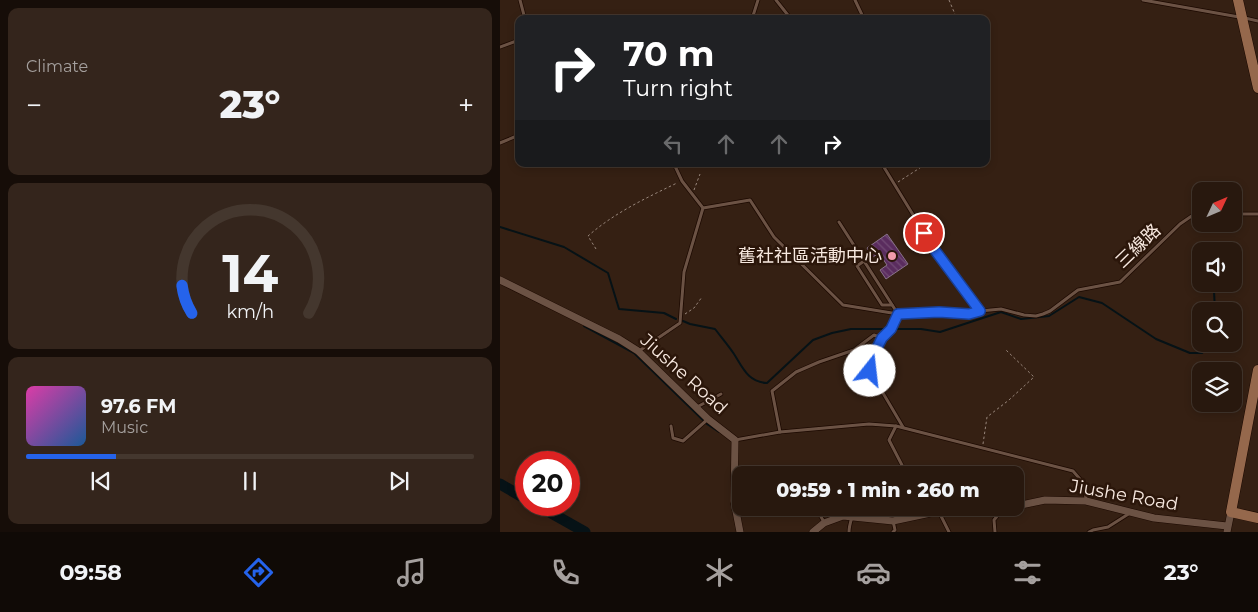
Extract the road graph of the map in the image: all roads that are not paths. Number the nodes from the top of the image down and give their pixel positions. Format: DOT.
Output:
graph roads {
  1 [pos="520,0"];
  2 [pos="758,0"];
  3 [pos="776,0"];
  4 [pos="855,0"];
  5 [pos="1143,0"];
  6 [pos="1238,0"];
  7 [pos="524,15"];
  8 [pos="753,15"];
  9 [pos="788,15"];
  10 [pos="862,15"];
  11 [pos="1242,17"];
  12 [pos="1258,21"];
  13 [pos="515,41"];
  14 [pos="500,47"];
  15 [pos="1258,88"];
  16 [pos="515,137"];
  17 [pos="500,143"];
  18 [pos="675,167"];
  19 [pos="884,167"];
  20 [pos="704,208"];
  21 [pos="1242,214"];
  22 [pos="1258,214"];
  23 [pos="1192,216"];
  24 [pos="839,222"];
  25 [pos="864,261"];
  26 [pos="500,280"];
  27 [pos="892,305"];
  28 [pos="980,311"];
  29 [pos="898,314"];
  30 [pos="882,338"];
  31 [pos="638,351"];
  32 [pos="1258,372"];
  33 [pos="721,394"];
  34 [pos="697,407"];
  35 [pos="708,419"];
  36 [pos="671,426"];
  37 [pos="896,426"];
  38 [pos="903,427"];
  39 [pos="780,432"];
  40 [pos="735,440"];
  41 [pos="901,466"];
  42 [pos="1086,501"];
  43 [pos="1024,504"];
  44 [pos="1231,512"];
  45 [pos="1130,513"];
  46 [pos="820,516"];
  47 [pos="843,516"];
  48 [pos="853,516"];
  49 [pos="913,516"];
  50 [pos="941,516"];
  51 [pos="998,516"];
  52 [pos="1258,518"];
  53 [pos="893,521"];
  54 [pos="824,523"];
  55 [pos="1227,529"];
  56 [pos="740,532"];
  57 [pos="814,532"];
  58 [pos="849,532"];
  59 [pos="893,532"];
  60 [pos="949,532"];
  61 [pos="995,532"];
  62 [pos="1089,532"];
  1 -- 7 [label="lane"];
  2 -- 8 [label="lane"];
  3 -- 9 [label="lane"];
  4 -- 10 [label="lane"];
  5 -- 11 [label="lane"];
  6 -- 11 [label="street"];
  11 -- 12 [label="lane"];
  11 -- 15 [label="street"];
  13 -- 14 [label="lane"];
  16 -- 17 [label="lane"];
  18 -- 20 [label="lane"];
  19 -- 28 [label="lane"];
  20 -- 29 [label="lane"];
  20 -- 31 [label="lane"];
  21 -- 22 [label="lane"];
  23 -- 28 [label="lane, 三線路"];
  24 -- 25 [label="lane"];
  25 -- 27 [label="lane"];
  25 -- 27 [label="lane"];
  26 -- 31 [label="street, Jiushe Road"];
  27 -- 29 [label="lane"];
  28 -- 29 [label="lane"];
  29 -- 30 [label="lane"];
  30 -- 38 [label="lane"];
  30 -- 39 [label="lane"];
  31 -- 34 [label="street, Jiushe Road"];
  32 -- 44 [label="street"];
  33 -- 34 [label="lane"];
  34 -- 35 [label="street, Jiushe Road"];
  35 -- 36 [label="lane"];
  35 -- 40 [label="street, Jiushe Road"];
  37 -- 38 [label="lane"];
  37 -- 39 [label="lane"];
  37 -- 41 [label="lane"];
  38 -- 42 [label="lane"];
  39 -- 40 [label="lane"];
  40 -- 56 [label="street"];
  42 -- 43 [label="street, Jiushe Road"];
  42 -- 45 [label="street, Jiushe Road"];
  44 -- 52 [label="street"];
  44 -- 55 [label="street"];
  45 -- 55 [label="street, Jiushe Road"];
  45 -- 62 [label="lane"];
  46 -- 54 [label="lane"];
  47 -- 54 [label="street"];
  48 -- 53 [label="street"];
  48 -- 58 [label="lane"];
  49 -- 53 [label="street"];
  50 -- 60 [label="lane"];
  51 -- 61 [label="lane"];
  53 -- 59 [label="lane"];
  54 -- 57 [label="street"];
}
